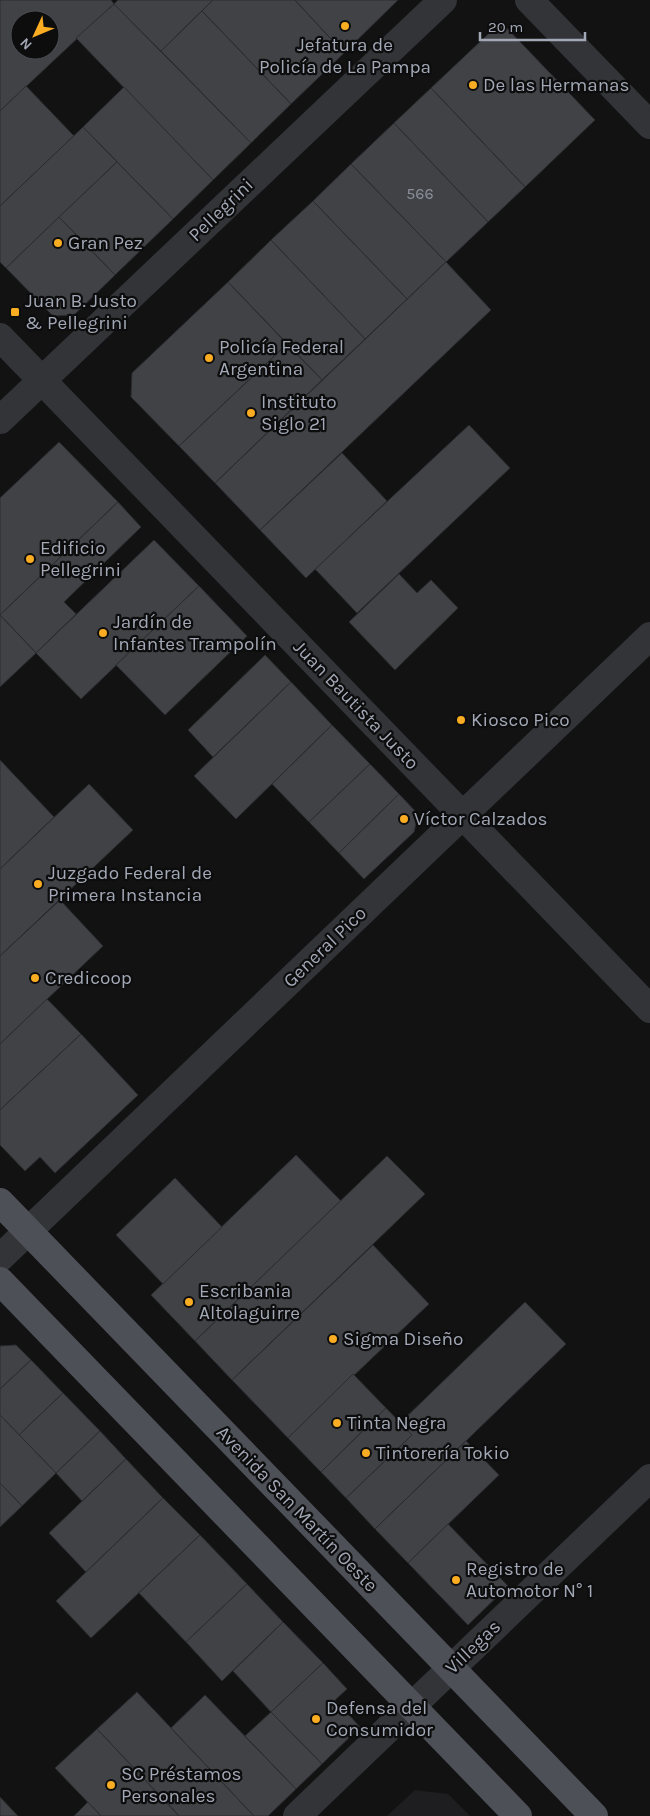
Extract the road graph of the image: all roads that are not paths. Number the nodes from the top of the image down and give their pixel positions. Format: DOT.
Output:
graph roads {
  1 [pos="443,0"];
  2 [pos="529,0"];
  3 [pos="650,125"];
  4 [pos="0,337"];
  5 [pos="42,380"];
  6 [pos="0,420"];
  7 [pos="650,636"];
  8 [pos="463,815"];
  9 [pos="650,1008"];
  10 [pos="0,1202"];
  11 [pos="28,1231"];
  12 [pos="0,1258"];
  13 [pos="0,1281"];
  14 [pos="650,1478"];
  15 [pos="451,1668"];
  16 [pos="411,1707"];
  17 [pos="297,1816"];
  18 [pos="518,1816"];
  19 [pos="594,1816"];
  1 -- 5 [label="street, Pellegrini"];
  2 -- 3 [label="street"];
  4 -- 5 [label="street, Juan Bautista Justo"];
  5 -- 6 [label="street, Pellegrini"];
  5 -- 8 [label="street, Juan Bautista Justo"];
  7 -- 8 [label="street, General Pico"];
  8 -- 9 [label="street, Juan Bautista Justo"];
  8 -- 11 [label="street, General Pico"];
  10 -- 11 [label="main road, Avenida San Martín Oeste"];
  11 -- 12 [label="street, General Pico"];
  11 -- 15 [label="main road, Avenida San Martín Oeste"];
  13 -- 16 [label="main road"];
  14 -- 15 [label="street, Villegas"];
  15 -- 16 [label="street, Villegas"];
  15 -- 19 [label="main road, Avenida San Martín Oeste"];
  16 -- 17 [label="street, Villegas"];
  16 -- 18 [label="main road"];
}
